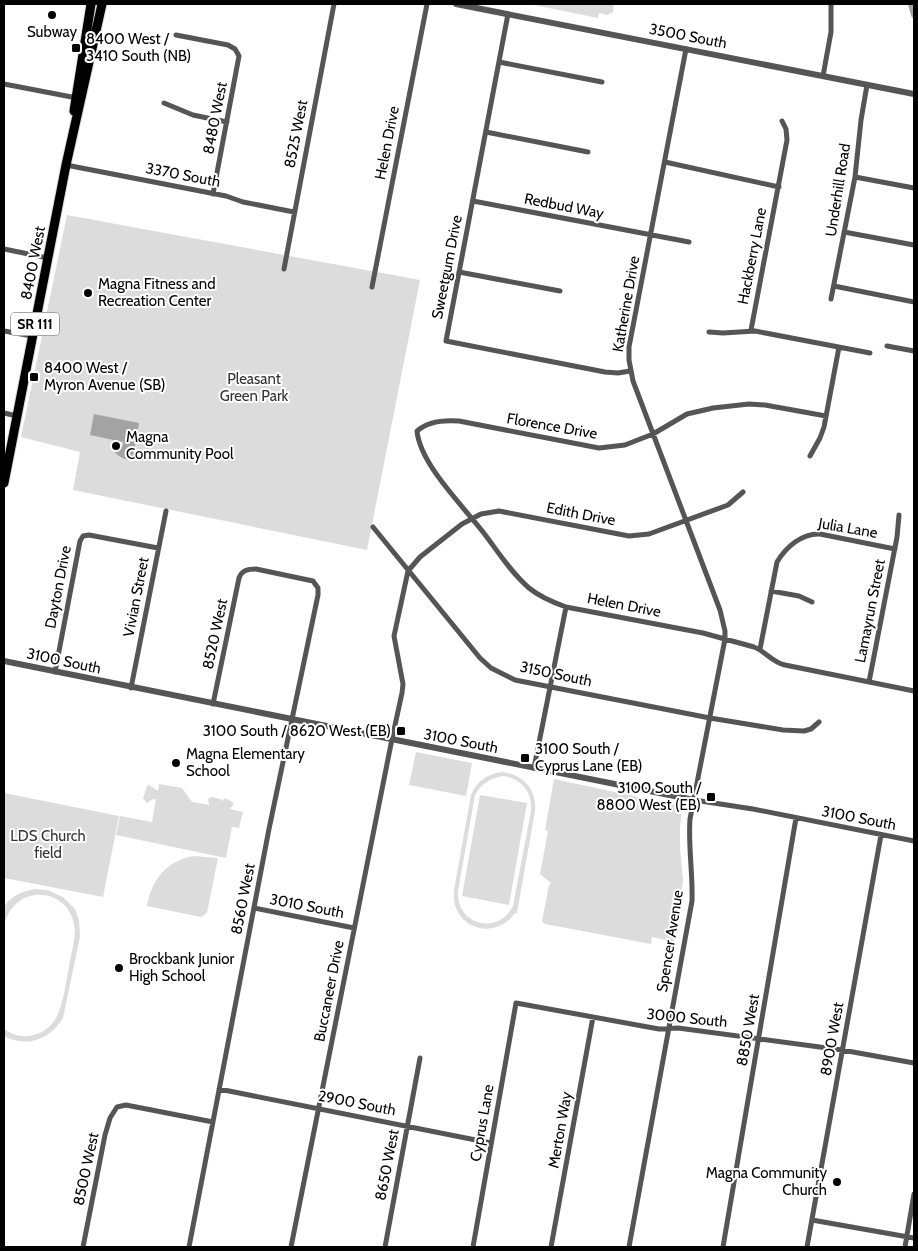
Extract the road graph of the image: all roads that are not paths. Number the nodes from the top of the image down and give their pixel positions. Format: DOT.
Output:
graph roads {
  1 [pos="91,4"];
  2 [pos="102,4"];
  3 [pos="334,4"];
  4 [pos="427,4"];
  5 [pos="456,4"];
  6 [pos="831,4"];
  7 [pos="508,14"];
  8 [pos="176,35"];
  9 [pos="686,49"];
  10 [pos="499,62"];
  11 [pos="823,76"];
  12 [pos="602,82"];
  13 [pos="4,84"];
  14 [pos="868,85"];
  15 [pos="914,94"];
  16 [pos="79,98"];
  17 [pos="164,103"];
  18 [pos="227,122"];
  19 [pos="782,122"];
  20 [pos="486,132"];
  21 [pos="588,152"];
  22 [pos="665,162"];
  23 [pos="66,165"];
  24 [pos="855,177"];
  25 [pos="778,186"];
  26 [pos="914,188"];
  27 [pos="213,194"];
  28 [pos="473,201"];
  29 [pos="294,212"];
  30 [pos="844,232"];
  31 [pos="651,235"];
  32 [pos="689,242"];
  33 [pos="914,245"];
  34 [pos="4,249"];
  35 [pos="48,258"];
  36 [pos="284,269"];
  37 [pos="459,272"];
  38 [pos="834,286"];
  39 [pos="372,287"];
  40 [pos="560,291"];
  41 [pos="832,299"];
  42 [pos="914,302"];
  43 [pos="751,330"];
  44 [pos="4,331"];
  45 [pos="709,332"];
  46 [pos="32,336"];
  47 [pos="887,346"];
  48 [pos="839,347"];
  49 [pos="914,351"];
  50 [pos="870,353"];
  51 [pos="630,371"];
  52 [pos="4,413"];
  53 [pos="17,416"];
  54 [pos="826,416"];
  55 [pos="417,431"];
  56 [pos="653,434"];
  57 [pos="810,456"];
  58 [pos="4,483"];
  59 [pos="743,492"];
  60 [pos="166,511"];
  61 [pos="899,515"];
  62 [pos="472,518"];
  63 [pos="685,521"];
  64 [pos="373,527"];
  65 [pos="158,548"];
  66 [pos="895,549"];
  67 [pos="408,571"];
  68 [pos="317,586"];
  69 [pos="771,591"];
  70 [pos="812,602"];
  71 [pos="566,607"];
  72 [pos="725,639"];
  73 [pos="760,649"];
  74 [pos="4,661"];
  75 [pos="55,672"];
  76 [pos="869,682"];
  77 [pos="550,686"];
  78 [pos="131,688"];
  79 [pos="914,691"];
  80 [pos="213,704"];
  81 [pos="710,718"];
  82 [pos="293,720"];
  83 [pos="820,722"];
  84 [pos="392,739"];
  85 [pos="534,768"];
  86 [pos="694,800"];
  87 [pos="796,818"];
  88 [pos="881,835"];
  89 [pos="914,841"];
  90 [pos="254,908"];
  91 [pos="354,928"];
  92 [pos="516,1003"];
  93 [pos="593,1017"];
  94 [pos="668,1029"];
  95 [pos="759,1039"];
  96 [pos="842,1050"];
  97 [pos="420,1058"];
  98 [pos="914,1063"];
  99 [pos="219,1089"];
  100 [pos="318,1108"];
  101 [pos="214,1122"];
  102 [pos="407,1126"];
  103 [pos="491,1142"];
  104 [pos="914,1194"];
  105 [pos="812,1220"];
  106 [pos="906,1237"];
  107 [pos="914,1238"];
  108 [pos="83,1247"];
  109 [pos="189,1247"];
  110 [pos="291,1247"];
  111 [pos="385,1247"];
  112 [pos="473,1247"];
  113 [pos="551,1247"];
  114 [pos="629,1247"];
  115 [pos="723,1247"];
  116 [pos="807,1247"];
  117 [pos="905,1247"];
  1 -- 16 [label="main road, 8400 West / SR 111"];
  2 -- 16 [label="main road, 8400 West / SR 111"];
  3 -- 29 [label="street, 8525 West"];
  4 -- 39 [label="street, Helen Drive"];
  5 -- 7 [label="street, 3500 South"];
  6 -- 11 [label="street"];
  7 -- 9 [label="street, 3500 South"];
  7 -- 10 [label="street, Sweetgum Drive"];
  8 -- 18 [label="street, 8480 West"];
  9 -- 11 [label="street, 3500 South"];
  9 -- 22 [label="street, Katherine Drive"];
  10 -- 12 [label="street"];
  10 -- 20 [label="street, Sweetgum Drive"];
  11 -- 14 [label="street, 3500 South"];
  13 -- 16 [label="street"];
  14 -- 15 [label="street, 3500 South"];
  14 -- 24 [label="street, Underhill Road"];
  16 -- 23 [label="main road, 8400 West / SR 111"];
  17 -- 18 [label="street"];
  18 -- 27 [label="street, 8480 West"];
  19 -- 25 [label="street, Hackberry Lane"];
  20 -- 21 [label="street"];
  20 -- 28 [label="street, Sweetgum Drive"];
  22 -- 25 [label="street"];
  22 -- 31 [label="street, Katherine Drive"];
  23 -- 27 [label="street, 3370 South"];
  23 -- 35 [label="main road, 8400 West / SR 111"];
  24 -- 26 [label="street"];
  24 -- 30 [label="street, Underhill Road"];
  25 -- 43 [label="street, Hackberry Lane"];
  27 -- 29 [label="street, 3370 South"];
  28 -- 31 [label="street, Redbud Way"];
  28 -- 37 [label="street, Sweetgum Drive"];
  29 -- 36 [label="street, 8525 West"];
  30 -- 33 [label="street"];
  30 -- 38 [label="street, Underhill Road"];
  31 -- 32 [label="street, Redbud Way"];
  31 -- 51 [label="street, Katherine Drive"];
  34 -- 35 [label="street"];
  35 -- 46 [label="main road, 8400 West / SR 111"];
  37 -- 40 [label="street"];
  37 -- 51 [label="street, Sweetgum Drive"];
  38 -- 41 [label="street, Underhill Road"];
  38 -- 42 [label="street"];
  43 -- 45 [label="street"];
  43 -- 48 [label="street"];
  44 -- 46 [label="street"];
  46 -- 53 [label="main road, 8400 West / SR 111"];
  47 -- 49 [label="street"];
  48 -- 50 [label="street"];
  48 -- 54 [label="street"];
  51 -- 56 [label="street, Katherine Drive"];
  52 -- 53 [label="street"];
  53 -- 58 [label="main road, 8400 West / SR 111"];
  54 -- 56 [label="street, Florence Drive"];
  54 -- 57 [label="street"];
  55 -- 56 [label="street, Florence Drive"];
  55 -- 62 [label="street, Helen Drive"];
  56 -- 63 [label="street, Katherine Drive"];
  59 -- 63 [label="street, Edith Drive"];
  60 -- 65 [label="street, Vivian Street"];
  61 -- 66 [label="street, Lamayrun Street"];
  62 -- 63 [label="street, Edith Drive"];
  62 -- 67 [label="street, Edith Drive"];
  62 -- 71 [label="street, Helen Drive"];
  63 -- 72 [label="street, Katherine Drive"];
  64 -- 67 [label="street, 3150 South"];
  65 -- 75 [label="street, Dayton Drive"];
  65 -- 78 [label="street, Vivian Street"];
  66 -- 69 [label="street, Julia Lane"];
  66 -- 76 [label="street, Lamayrun Street"];
  67 -- 77 [label="street, 3150 South"];
  67 -- 84 [label="street, Buccaneer Drive"];
  68 -- 80 [label="street, 8520 West"];
  68 -- 82 [label="street, 8560 West"];
  69 -- 70 [label="street"];
  69 -- 73 [label="street, Julia Lane"];
  71 -- 72 [label="street, Helen Drive"];
  71 -- 77 [label="street"];
  72 -- 73 [label="street, Helen Drive"];
  72 -- 81 [label="street, Spencer Avenue"];
  73 -- 76 [label="street, Helen Drive"];
  74 -- 75 [label="street, 3100 South"];
  75 -- 78 [label="street, 3100 South"];
  76 -- 79 [label="street, Helen Drive"];
  77 -- 81 [label="street, 3150 South"];
  77 -- 85 [label="street"];
  78 -- 80 [label="street, 3100 South"];
  80 -- 82 [label="street, 3100 South"];
  81 -- 83 [label="street, 3150 South"];
  81 -- 86 [label="street, Spencer Avenue"];
  82 -- 84 [label="street, 3100 South"];
  82 -- 90 [label="street, 8560 West"];
  84 -- 85 [label="street, 3100 South"];
  84 -- 91 [label="street, Buccaneer Drive"];
  85 -- 86 [label="street, 3100 South"];
  86 -- 87 [label="street, 3100 South"];
  86 -- 94 [label="street, Spencer Avenue"];
  87 -- 88 [label="street, 3100 South"];
  87 -- 95 [label="street, 8850 West"];
  88 -- 89 [label="street, 3100 South"];
  88 -- 96 [label="street, 8900 West"];
  90 -- 91 [label="street, 3010 South"];
  90 -- 99 [label="street, 8560 West"];
  91 -- 100 [label="street, Buccaneer Drive"];
  92 -- 93 [label="street, 3000 South"];
  92 -- 103 [label="street, Cyprus Lane"];
  93 -- 94 [label="street, 3000 South"];
  93 -- 113 [label="street, Merton Way"];
  94 -- 95 [label="street, 3000 South"];
  94 -- 114 [label="street, Spencer Avenue"];
  95 -- 96 [label="street, 3000 South"];
  95 -- 115 [label="street, 8850 West"];
  96 -- 98 [label="street, 3000 South"];
  96 -- 105 [label="street, 8900 West"];
  97 -- 102 [label="street, 8650 West"];
  99 -- 100 [label="street, 2900 South"];
  99 -- 101 [label="street, 8560 West"];
  100 -- 102 [label="street, 2900 South"];
  100 -- 110 [label="street, Buccaneer Drive"];
  101 -- 108 [label="street, 8500 West"];
  101 -- 109 [label="street, 8560 West"];
  102 -- 103 [label="street, 2900 South"];
  102 -- 111 [label="street, 8650 West"];
  103 -- 112 [label="street, Cyprus Lane"];
  104 -- 106 [label="street"];
  105 -- 106 [label="street"];
  105 -- 116 [label="street, 8900 West"];
  106 -- 107 [label="street"];
  106 -- 117 [label="street"];
}
